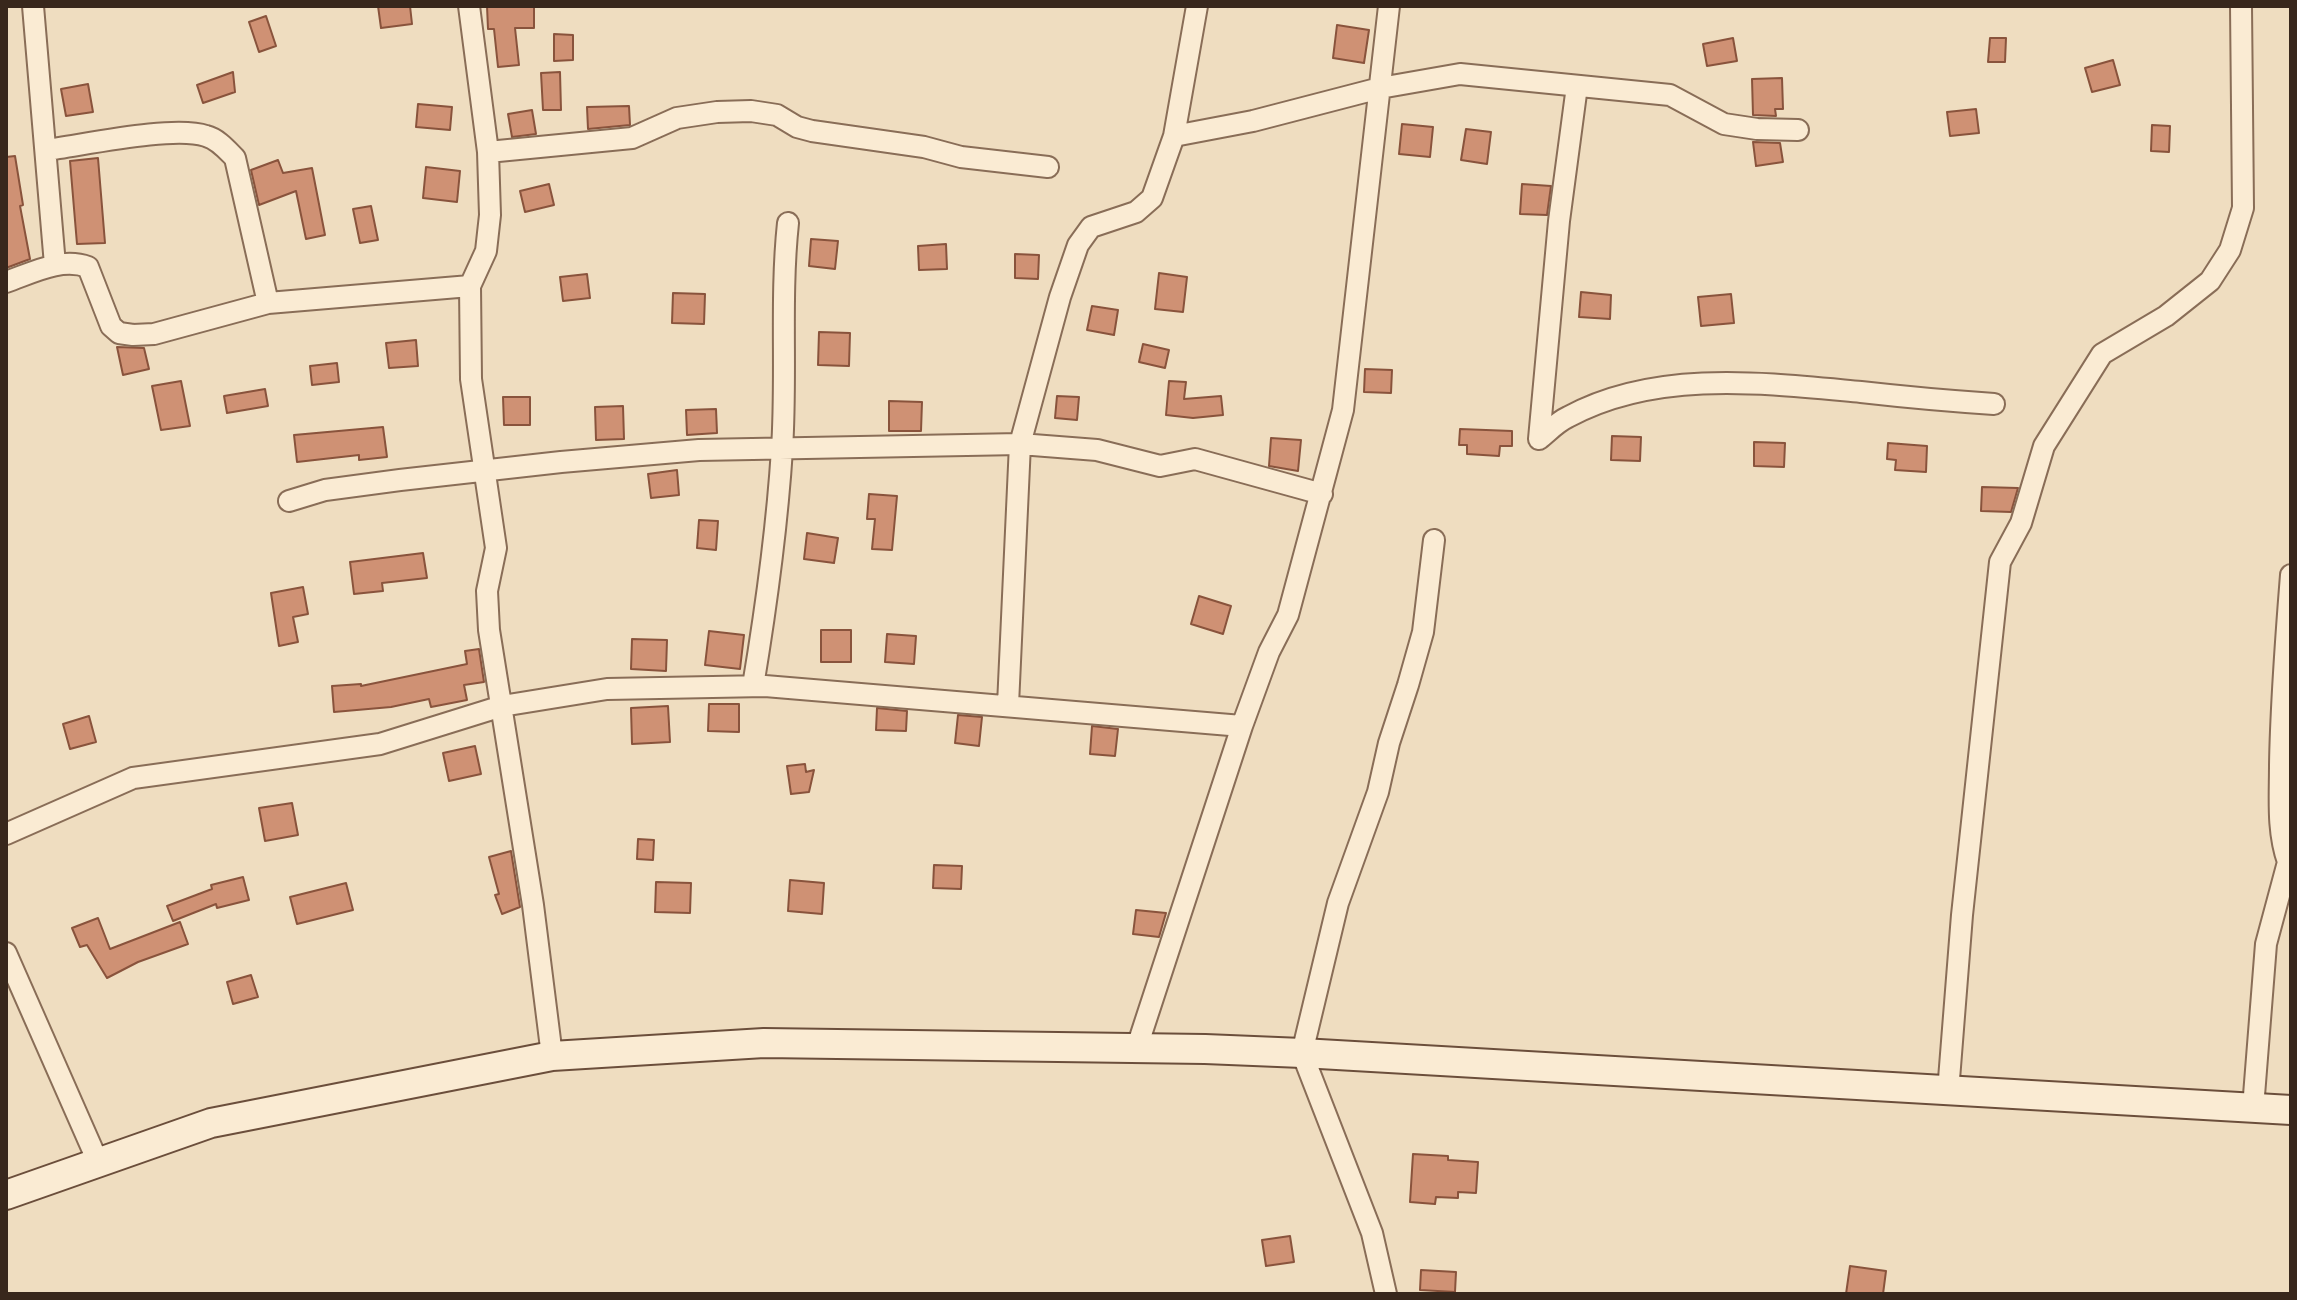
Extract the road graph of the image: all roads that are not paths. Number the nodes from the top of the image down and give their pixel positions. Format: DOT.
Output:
graph roads {
  1 [pos="33,6"];
  2 [pos="469,6"];
  3 [pos="1197,6"];
  4 [pos="1389,6"];
  5 [pos="2241,6"];
  6 [pos="1577,86"];
  7 [pos="1380,88"];
  8 [pos="1798,130"];
  9 [pos="1174,136"];
  10 [pos="46,150"];
  11 [pos="488,152"];
  12 [pos="1048,167"];
  13 [pos="788,223"];
  14 [pos="55,265"];
  15 [pos="6,282"];
  16 [pos="470,286"];
  17 [pos="268,303"];
  18 [pos="1994,404"];
  19 [pos="1020,444"];
  20 [pos="782,449"];
  21 [pos="486,472"];
  22 [pos="1322,494"];
  23 [pos="289,501"];
  24 [pos="1434,540"];
  25 [pos="2291,575"];
  26 [pos="753,686"];
  27 [pos="1008,705"];
  28 [pos="502,706"];
  29 [pos="1242,726"];
  30 [pos="6,834"];
  31 [pos="6,953"];
  32 [pos="1136,1050"];
  33 [pos="1302,1053"];
  34 [pos="552,1056"];
  35 [pos="1948,1092"];
  36 [pos="2253,1108"];
  37 [pos="2291,1110"];
  38 [pos="98,1162"];
  39 [pos="6,1195"];
  40 [pos="1386,1294"];
  1 -- 10 [label="street"];
  2 -- 11 [label="street"];
  3 -- 9 [label="street"];
  4 -- 7 [label="street"];
  5 -- 35 [label="street"];
  6 -- 7 [label="street"];
  6 -- 8 [label="street"];
  6 -- 18 [label="street"];
  7 -- 9 [label="street"];
  7 -- 22 [label="street"];
  9 -- 19 [label="street"];
  10 -- 14 [label="street"];
  10 -- 17 [label="street"];
  11 -- 12 [label="street"];
  11 -- 16 [label="street"];
  13 -- 20 [label="street"];
  14 -- 15 [label="street"];
  14 -- 17 [label="street"];
  16 -- 17 [label="street"];
  16 -- 21 [label="street"];
  19 -- 20 [label="street"];
  19 -- 22 [label="street"];
  19 -- 27 [label="street"];
  20 -- 21 [label="street"];
  20 -- 26 [label="street"];
  21 -- 23 [label="street"];
  21 -- 28 [label="street"];
  22 -- 29 [label="street"];
  24 -- 33 [label="street"];
  25 -- 36 [label="street"];
  26 -- 27 [label="street"];
  26 -- 28 [label="street"];
  27 -- 29 [label="street"];
  28 -- 30 [label="street"];
  28 -- 34 [label="street"];
  29 -- 32 [label="street"];
  31 -- 38 [label="street"];
  32 -- 33 [label="main road"];
  32 -- 34 [label="main road"];
  33 -- 35 [label="main road"];
  33 -- 40 [label="street"];
  34 -- 38 [label="main road"];
  35 -- 36 [label="main road"];
  36 -- 37 [label="main road"];
  38 -- 39 [label="main road"];
}
